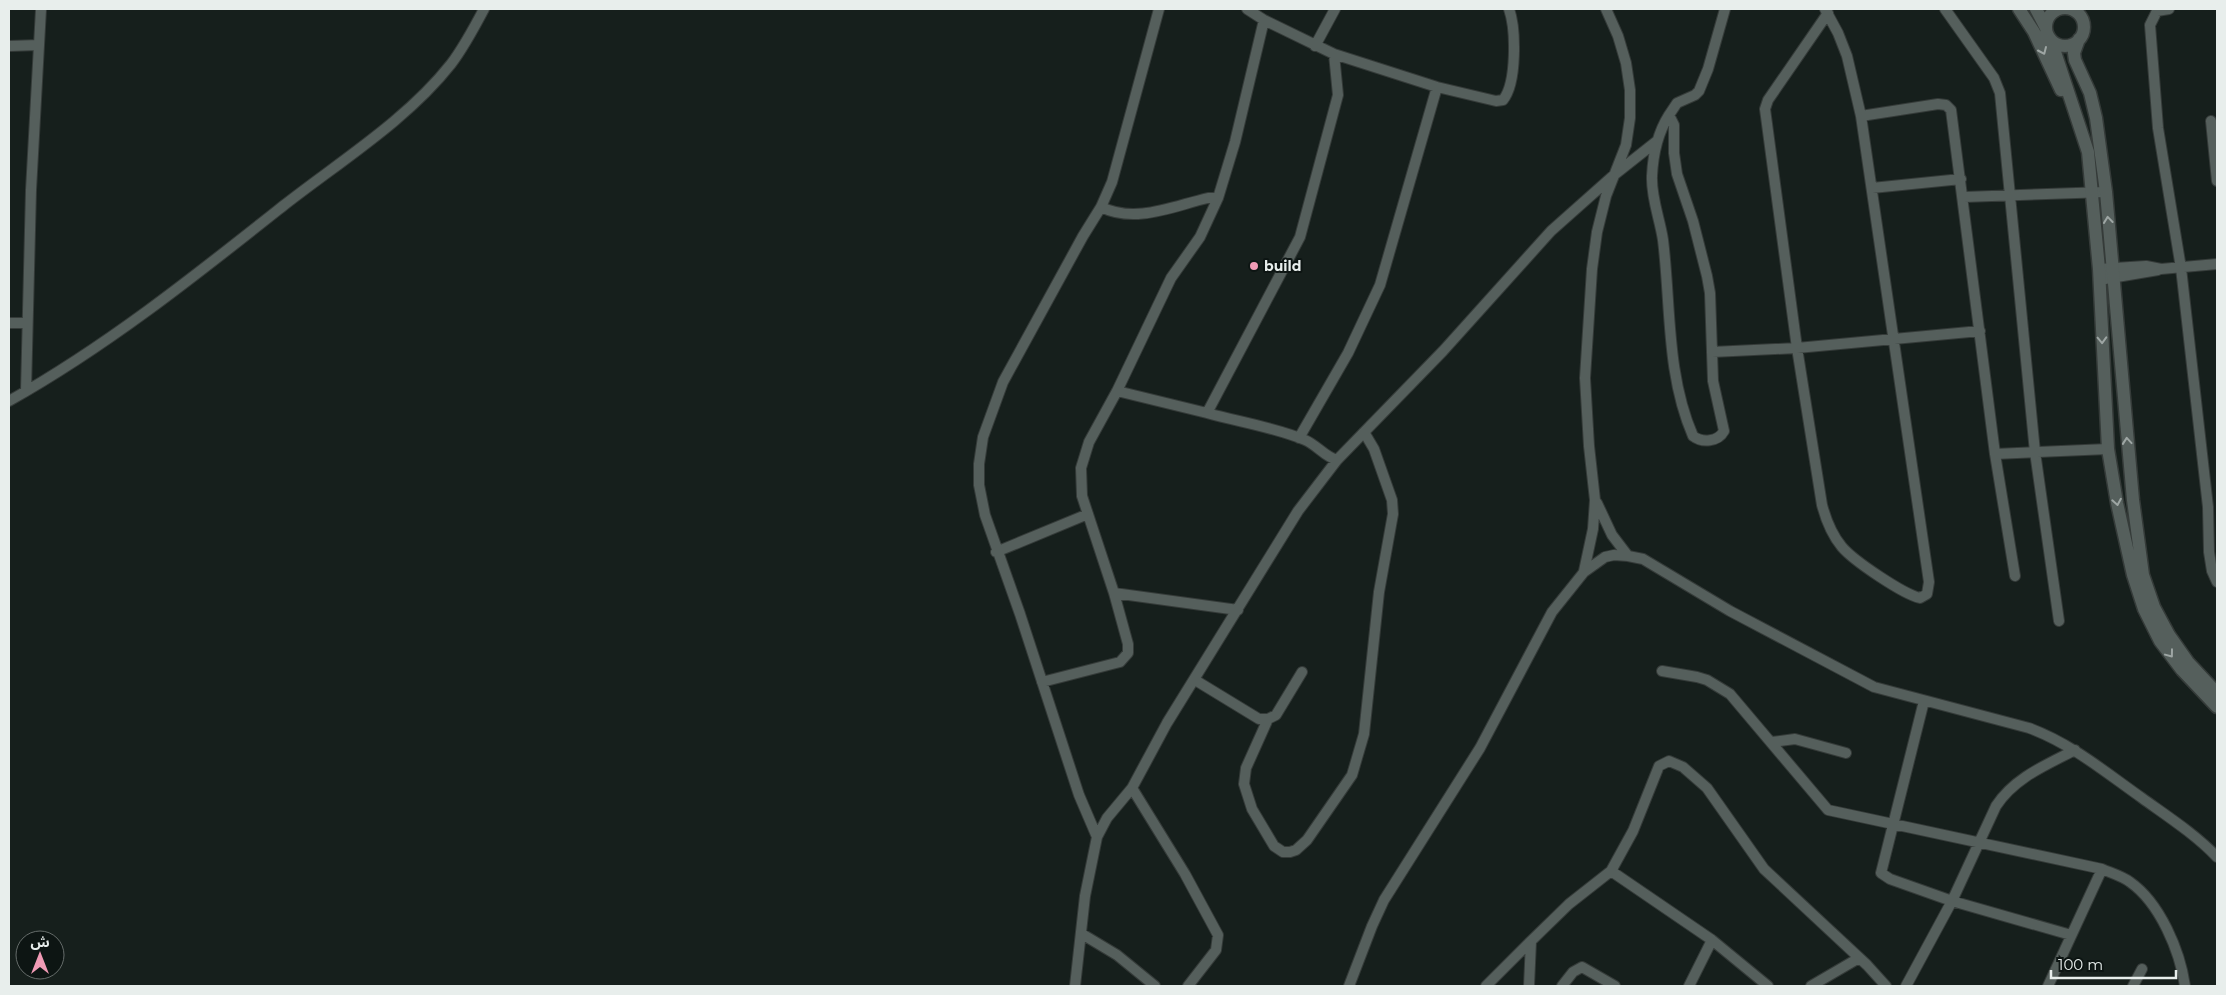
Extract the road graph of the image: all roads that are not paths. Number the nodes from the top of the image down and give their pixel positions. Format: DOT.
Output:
graph roads {
  1 [pos="42,9"];
  2 [pos="484,9"];
  3 [pos="1159,9"];
  4 [pos="1247,9"];
  5 [pos="1335,9"];
  6 [pos="1509,9"];
  7 [pos="1606,9"];
  8 [pos="1725,9"];
  9 [pos="1945,9"];
  10 [pos="2019,9"];
  11 [pos="2036,9"];
  12 [pos="2168,9"];
  13 [pos="2052,10"];
  14 [pos="1826,11"];
  15 [pos="1264,20"];
  16 [pos="2048,34"];
  17 [pos="2079,40"];
  18 [pos="39,45"];
  19 [pos="9,46"];
  20 [pos="1315,46"];
  21 [pos="1334,54"];
  22 [pos="1437,87"];
  23 [pos="1669,115"];
  24 [pos="1861,116"];
  25 [pos="2211,121"];
  26 [pos="1657,141"];
  27 [pos="2088,152"];
  28 [pos="1614,175"];
  29 [pos="1961,178"];
  30 [pos="2217,181"];
  31 [pos="1872,188"];
  32 [pos="2106,192"];
  33 [pos="2092,193"];
  34 [pos="2009,196"];
  35 [pos="1964,197"];
  36 [pos="1218,198"];
  37 [pos="1101,208"];
  38 [pos="2217,264"];
  39 [pos="2181,268"];
  40 [pos="2114,273"];
  41 [pos="2099,274"];
  42 [pos="9,323"];
  43 [pos="26,323"];
  44 [pos="1980,331"];
  45 [pos="1894,339"];
  46 [pos="1797,348"];
  47 [pos="1712,352"];
  48 [pos="26,391"];
  49 [pos="1117,391"];
  50 [pos="9,401"];
  51 [pos="1207,414"];
  52 [pos="1364,432"];
  53 [pos="1299,438"];
  54 [pos="2108,449"];
  55 [pos="2035,452"];
  56 [pos="1995,454"];
  57 [pos="1337,460"];
  58 [pos="1596,500"];
  59 [pos="2213,506"];
  60 [pos="1088,514"];
  61 [pos="996,552"];
  62 [pos="1628,556"];
  63 [pos="1584,572"];
  64 [pos="2015,576"];
  65 [pos="2217,582"];
  66 [pos="1114,593"];
  67 [pos="1238,610"];
  68 [pos="2059,620"];
  69 [pos="1662,671"];
  70 [pos="1302,672"];
  71 [pos="1195,680"];
  72 [pos="1042,682"];
  73 [pos="2217,693"];
  74 [pos="1924,701"];
  75 [pos="2217,707"];
  76 [pos="1268,719"];
  77 [pos="1772,742"];
  78 [pos="2076,750"];
  79 [pos="1846,753"];
  80 [pos="1132,788"];
  81 [pos="1892,825"];
  82 [pos="1097,837"];
  83 [pos="1978,843"];
  84 [pos="2217,857"];
  85 [pos="2102,869"];
  86 [pos="1612,871"];
  87 [pos="1952,901"];
  88 [pos="1082,934"];
  89 [pos="2071,934"];
  90 [pos="1712,940"];
  91 [pos="1531,941"];
  92 [pos="1859,958"];
  93 [pos="2142,969"];
  94 [pos="1075,986"];
  95 [pos="1155,986"];
  96 [pos="1188,986"];
  97 [pos="1349,986"];
  98 [pos="1486,986"];
  99 [pos="1529,986"];
  100 [pos="1562,986"];
  101 [pos="1615,986"];
  102 [pos="1690,986"];
  103 [pos="1768,986"];
  104 [pos="1811,986"];
  105 [pos="1886,986"];
  106 [pos="1906,986"];
  107 [pos="2048,986"];
  108 [pos="2133,986"];
  109 [pos="2185,986"];
  1 -- 18 [label="street"];
  2 -- 48 [label="street"];
  3 -- 37 [label="street"];
  4 -- 15 [label="street"];
  5 -- 20 [label="street"];
  6 -- 22 [label="street"];
  7 -- 28 [label="street"];
  8 -- 23 [label="street"];
  9 -- 34 [label="street"];
  10 -- 27 [label="street, one-way"];
  11 -- 16 [label="street"];
  12 -- 39 [label="street"];
  13 -- 16 [label="street"];
  13 -- 17 [label="street"];
  14 -- 24 [label="street"];
  14 -- 46 [label="street"];
  15 -- 20 [label="street"];
  15 -- 36 [label="street"];
  16 -- 17 [label="street"];
  16 -- 27 [label="street"];
  17 -- 32 [label="street"];
  18 -- 19 [label="street"];
  18 -- 43 [label="street"];
  20 -- 21 [label="street"];
  21 -- 22 [label="street"];
  21 -- 51 [label="street"];
  22 -- 53 [label="street"];
  23 -- 26 [label="street"];
  23 -- 47 [label="street"];
  24 -- 29 [label="street"];
  24 -- 31 [label="street"];
  25 -- 30 [label="street"];
  26 -- 28 [label="street"];
  26 -- 47 [label="street"];
  27 -- 33 [label="street"];
  28 -- 52 [label="street"];
  28 -- 58 [label="street"];
  29 -- 31 [label="street"];
  29 -- 35 [label="street"];
  31 -- 45 [label="street"];
  32 -- 33 [label="street"];
  40 -- 32 [label="street, one-way"];
  33 -- 34 [label="street"];
  33 -- 41 [label="street"];
  34 -- 35 [label="street"];
  34 -- 55 [label="street"];
  35 -- 44 [label="street"];
  36 -- 37 [label="street"];
  36 -- 49 [label="street"];
  37 -- 61 [label="street"];
  38 -- 39 [label="street"];
  39 -- 40 [label="street"];
  39 -- 59 [label="street"];
  40 -- 41 [label="street"];
  73 -- 40 [label="street, one-way"];
  41 -- 54 [label="street, one-way"];
  42 -- 43 [label="street"];
  43 -- 48 [label="street"];
  44 -- 45 [label="street"];
  44 -- 56 [label="street"];
  45 -- 46 [label="street"];
  45 -- 46 [label="street"];
  46 -- 47 [label="street"];
  48 -- 50 [label="street"];
  49 -- 51 [label="street"];
  49 -- 60 [label="street"];
  51 -- 53 [label="street"];
  52 -- 57 [label="street"];
  52 -- 76 [label="street"];
  53 -- 57 [label="street"];
  54 -- 55 [label="street"];
  54 -- 75 [label="street, one-way"];
  55 -- 56 [label="street"];
  55 -- 68 [label="street"];
  56 -- 64 [label="street"];
  57 -- 67 [label="street"];
  58 -- 62 [label="street"];
  58 -- 63 [label="street"];
  59 -- 65 [label="street"];
  60 -- 61 [label="street"];
  60 -- 66 [label="street"];
  61 -- 72 [label="street"];
  62 -- 63 [label="street"];
  62 -- 74 [label="street"];
  63 -- 97 [label="street"];
  66 -- 67 [label="street"];
  66 -- 72 [label="street"];
  67 -- 71 [label="street"];
  69 -- 77 [label="street"];
  70 -- 76 [label="street"];
  71 -- 76 [label="street"];
  71 -- 80 [label="street"];
  72 -- 82 [label="street"];
  74 -- 78 [label="street"];
  74 -- 81 [label="street"];
  77 -- 79 [label="street"];
  77 -- 81 [label="street"];
  78 -- 83 [label="street"];
  78 -- 84 [label="street"];
  80 -- 82 [label="street"];
  80 -- 96 [label="street"];
  81 -- 83 [label="street"];
  81 -- 87 [label="street"];
  82 -- 88 [label="street"];
  83 -- 85 [label="street"];
  83 -- 87 [label="street"];
  85 -- 89 [label="street"];
  85 -- 109 [label="street"];
  86 -- 90 [label="street"];
  86 -- 91 [label="street"];
  86 -- 92 [label="street"];
  87 -- 89 [label="street"];
  87 -- 106 [label="street"];
  88 -- 94 [label="street"];
  88 -- 95 [label="street"];
  89 -- 107 [label="street"];
  90 -- 102 [label="street"];
  90 -- 103 [label="street"];
  91 -- 98 [label="street"];
  91 -- 99 [label="street"];
  92 -- 104 [label="street"];
  92 -- 105 [label="street"];
  93 -- 108 [label="street"];
  100 -- 101 [label="street"];
}
